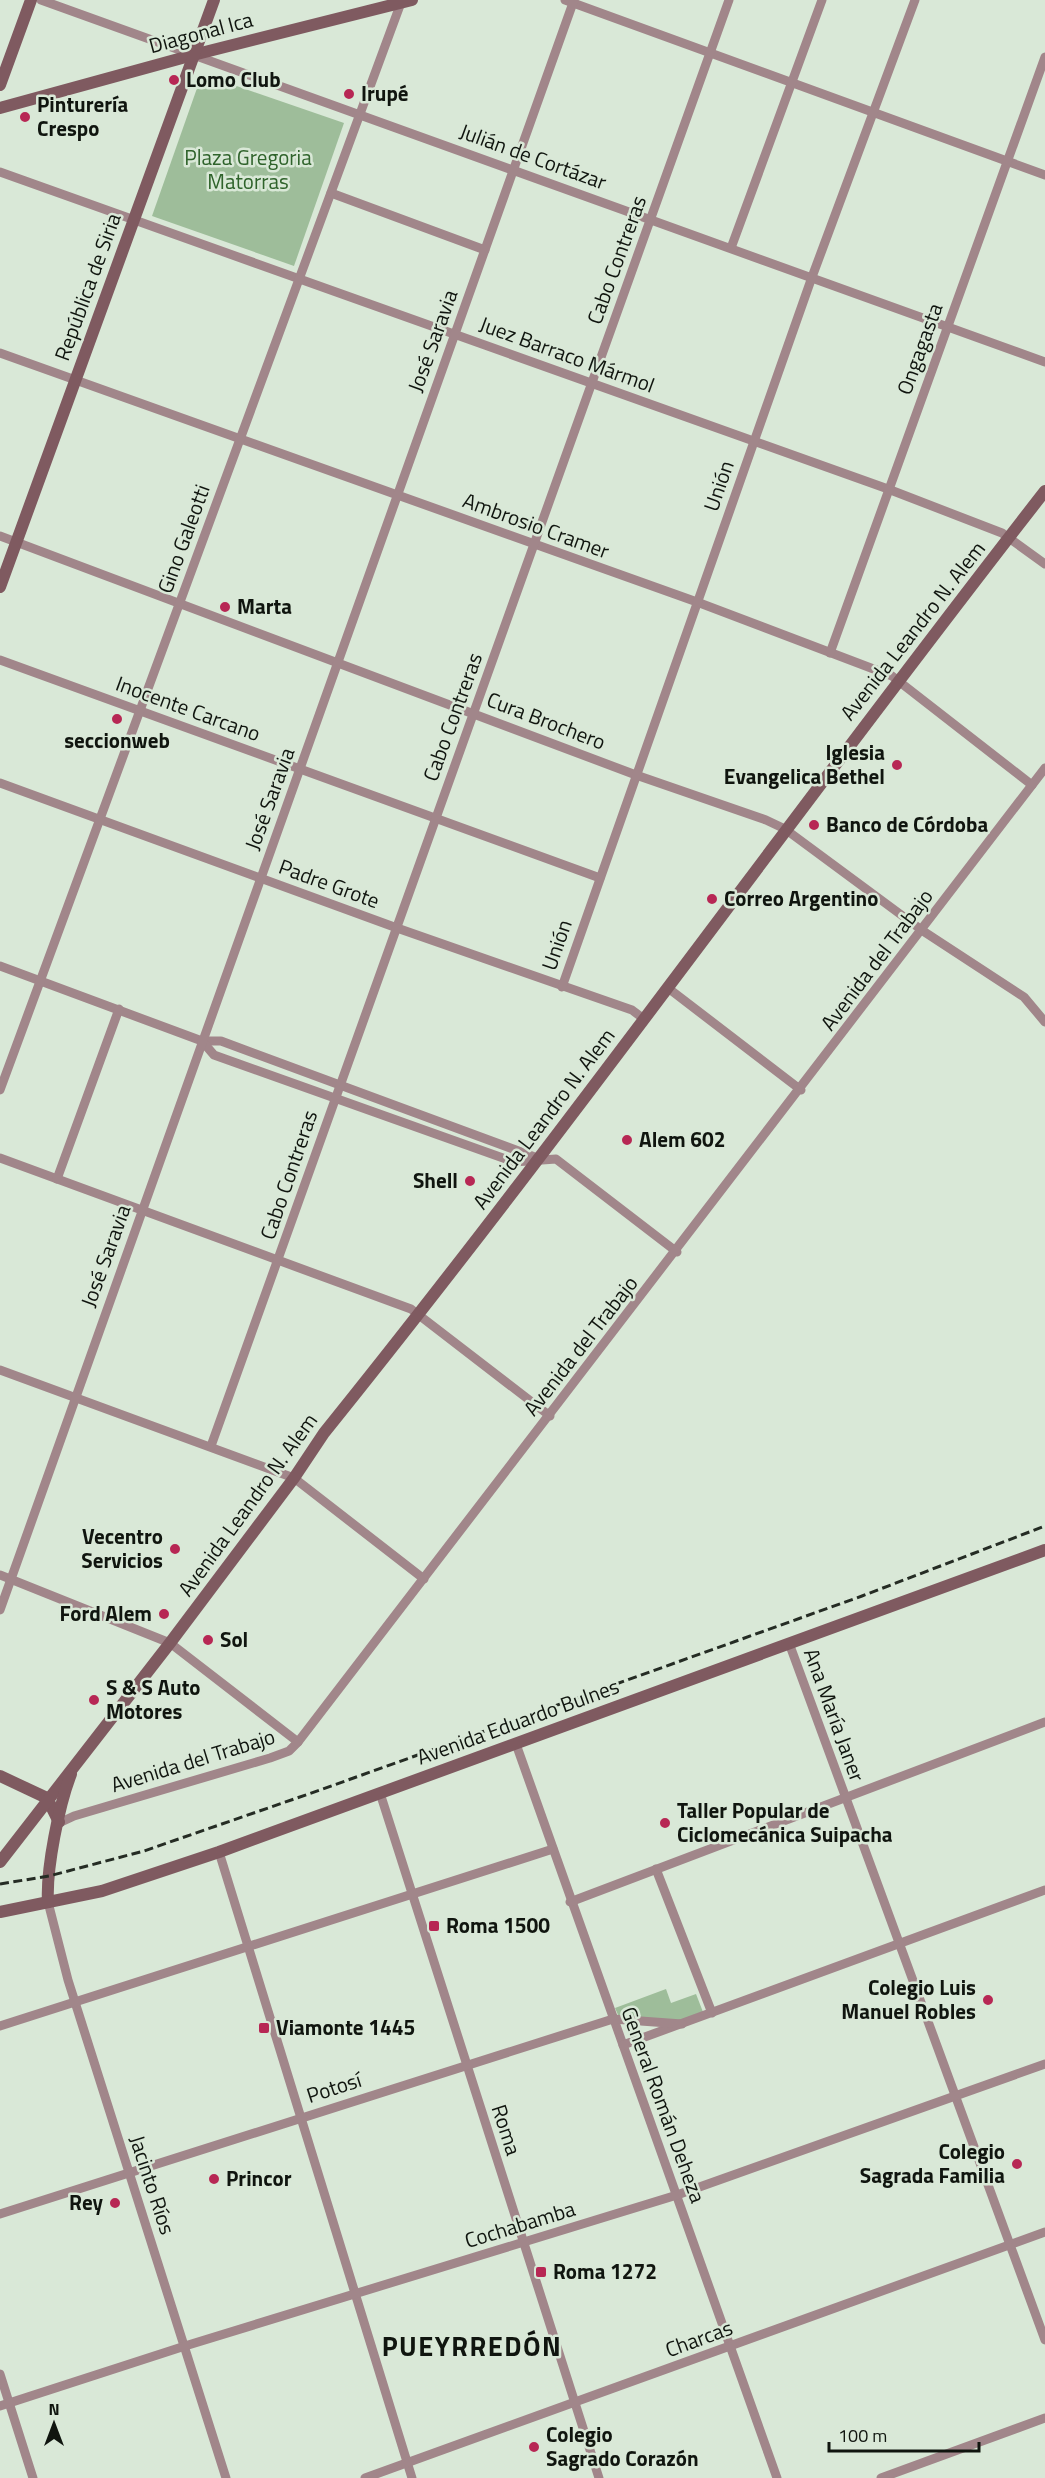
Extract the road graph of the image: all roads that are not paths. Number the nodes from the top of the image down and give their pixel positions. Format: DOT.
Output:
graph roads {
  1 [pos="31,0"];
  2 [pos="41,0"];
  3 [pos="214,0"];
  4 [pos="729,0"];
  5 [pos="822,0"];
  6 [pos="915,0"];
  7 [pos="405,1"];
  8 [pos="571,1"];
  9 [pos="710,53"];
  10 [pos="194,55"];
  11 [pos="1045,57"];
  12 [pos="792,82"];
  13 [pos="0,85"];
  14 [pos="0,108"];
  15 [pos="872,112"];
  16 [pos="360,114"];
  17 [pos="1007,161"];
  18 [pos="514,170"];
  19 [pos="0,172"];
  20 [pos="1045,175"];
  21 [pos="331,193"];
  22 [pos="651,219"];
  23 [pos="134,220"];
  24 [pos="731,248"];
  25 [pos="485,250"];
  26 [pos="812,277"];
  27 [pos="299,279"];
  28 [pos="948,326"];
  29 [pos="455,334"];
  30 [pos="0,353"];
  31 [pos="1045,362"];
  32 [pos="75,380"];
  33 [pos="592,383"];
  34 [pos="240,439"];
  35 [pos="754,441"];
  36 [pos="888,489"];
  37 [pos="1045,491"];
  38 [pos="397,495"];
  39 [pos="0,536"];
  40 [pos="1009,537"];
  41 [pos="17,541"];
  42 [pos="534,544"];
  43 [pos="1045,564"];
  44 [pos="0,587"];
  45 [pos="697,602"];
  46 [pos="180,603"];
  47 [pos="830,653"];
  48 [pos="0,660"];
  49 [pos="338,662"];
  50 [pos="899,681"];
  51 [pos="140,711"];
  52 [pos="474,713"];
  53 [pos="1045,768"];
  54 [pos="299,769"];
  55 [pos="636,775"];
  56 [pos="0,783"];
  57 [pos="1032,785"];
  58 [pos="436,818"];
  59 [pos="100,819"];
  60 [pos="785,829"];
  61 [pos="260,878"];
  62 [pos="600,878"];
  63 [pos="397,928"];
  64 [pos="923,931"];
  65 [pos="0,966"];
  66 [pos="40,981"];
  67 [pos="562,987"];
  68 [pos="668,988"];
  69 [pos="119,1009"];
  70 [pos="644,1019"];
  71 [pos="1045,1022"];
  72 [pos="202,1041"];
  73 [pos="339,1085"];
  74 [pos="0,1090"];
  75 [pos="801,1090"];
  76 [pos="335,1098"];
  77 [pos="0,1158"];
  78 [pos="540,1158"];
  79 [pos="57,1179"];
  80 [pos="142,1209"];
  81 [pos="676,1252"];
  82 [pos="278,1259"];
  83 [pos="420,1313"];
  84 [pos="0,1370"];
  85 [pos="75,1397"];
  86 [pos="550,1416"];
  87 [pos="211,1446"];
  88 [pos="294,1478"];
  89 [pos="1045,1550"];
  90 [pos="0,1575"];
  91 [pos="11,1579"];
  92 [pos="424,1579"];
  93 [pos="0,1610"];
  94 [pos="170,1643"];
  95 [pos="789,1643"];
  96 [pos="1045,1722"];
  97 [pos="298,1742"];
  98 [pos="516,1744"];
  99 [pos="73,1770"];
  100 [pos="0,1776"];
  101 [pos="380,1793"];
  102 [pos="48,1798"];
  103 [pos="846,1799"];
  104 [pos="59,1823"];
  105 [pos="553,1849"];
  106 [pos="219,1852"];
  107 [pos="0,1862"];
  108 [pos="656,1869"];
  109 [pos="1045,1890"];
  110 [pos="412,1895"];
  111 [pos="48,1902"];
  112 [pos="570,1902"];
  113 [pos="0,1912"];
  114 [pos="899,1944"];
  115 [pos="248,1948"];
  116 [pos="75,2003"];
  117 [pos="712,2013"];
  118 [pos="613,2019"];
  119 [pos="682,2024"];
  120 [pos="0,2026"];
  121 [pos="623,2045"];
  122 [pos="1045,2064"];
  123 [pos="466,2065"];
  124 [pos="956,2096"];
  125 [pos="302,2118"];
  126 [pos="130,2172"];
  127 [pos="677,2195"];
  128 [pos="0,2214"];
  129 [pos="1045,2232"];
  130 [pos="524,2243"];
  131 [pos="1010,2245"];
  132 [pos="354,2295"];
  133 [pos="1045,2340"];
  134 [pos="185,2346"];
  135 [pos="731,2347"];
  136 [pos="0,2374"];
  137 [pos="575,2403"];
  138 [pos="5,2405"];
  139 [pos="1045,2418"];
  140 [pos="407,2463"];
  141 [pos="33,2478"];
  142 [pos="226,2478"];
  143 [pos="365,2478"];
  144 [pos="412,2478"];
  145 [pos="599,2478"];
  146 [pos="777,2478"];
  147 [pos="881,2478"];
  1 -- 13 [label="main road"];
  2 -- 10 [label="street, Julián de Cortázar"];
  3 -- 10 [label="main road, República de Siria"];
  4 -- 9 [label="street, Cabo Contreras"];
  5 -- 12 [label="street"];
  6 -- 15 [label="street, Unión"];
  7 -- 10 [label="main road, Diagonal Ica"];
  7 -- 16 [label="street, Gino Galeotti"];
  8 -- 9 [label="street"];
  8 -- 18 [label="street, José Saravia"];
  9 -- 12 [label="street"];
  9 -- 22 [label="street, Cabo Contreras"];
  10 -- 14 [label="main road, Diagonal Ica"];
  10 -- 16 [label="street, Julián de Cortázar"];
  10 -- 23 [label="main road, República de Siria"];
  11 -- 17 [label="street, Ongagasta"];
  12 -- 15 [label="street"];
  12 -- 24 [label="street"];
  15 -- 17 [label="street"];
  15 -- 26 [label="street, Unión"];
  16 -- 18 [label="street, Julián de Cortázar"];
  16 -- 21 [label="street, Gino Galeotti"];
  17 -- 20 [label="street"];
  17 -- 28 [label="street, Ongagasta"];
  18 -- 22 [label="street, Julián de Cortázar"];
  18 -- 25 [label="street, José Saravia"];
  19 -- 23 [label="street, Juez Barraco Mármol"];
  21 -- 25 [label="street"];
  21 -- 27 [label="street, Gino Galeotti"];
  22 -- 24 [label="street, Julián de Cortázar"];
  22 -- 33 [label="street, Cabo Contreras"];
  23 -- 27 [label="street, Juez Barraco Mármol"];
  23 -- 32 [label="main road, República de Siria"];
  24 -- 26 [label="street, Julián de Cortázar"];
  25 -- 29 [label="street, José Saravia"];
  26 -- 28 [label="street, Julián de Cortázar"];
  26 -- 35 [label="street, Unión"];
  27 -- 29 [label="street, Juez Barraco Mármol"];
  27 -- 34 [label="street, Gino Galeotti"];
  28 -- 31 [label="street, Julián de Cortázar"];
  28 -- 36 [label="street, Ongagasta"];
  29 -- 33 [label="street, Juez Barraco Mármol"];
  29 -- 38 [label="street, José Saravia"];
  30 -- 32 [label="street, Ambrosio Cramer"];
  32 -- 34 [label="street, Ambrosio Cramer"];
  32 -- 41 [label="main road, República de Siria"];
  33 -- 35 [label="street, Juez Barraco Mármol"];
  33 -- 42 [label="street, Cabo Contreras"];
  34 -- 38 [label="street, Ambrosio Cramer"];
  34 -- 46 [label="street, Gino Galeotti"];
  35 -- 36 [label="street, Juez Barraco Mármol"];
  35 -- 45 [label="street, Unión"];
  36 -- 40 [label="street, Juez Barraco Mármol"];
  36 -- 47 [label="street, Ongagasta"];
  37 -- 40 [label="main road, Avenida Leandro N. Alem"];
  38 -- 42 [label="street, Ambrosio Cramer"];
  38 -- 49 [label="street, José Saravia"];
  39 -- 41 [label="street, Cura Brochero"];
  40 -- 43 [label="street, Juez Barraco Mármol"];
  40 -- 50 [label="main road, Avenida Leandro N. Alem"];
  41 -- 44 [label="main road, República de Siria"];
  41 -- 46 [label="street, Cura Brochero"];
  42 -- 45 [label="street, Ambrosio Cramer"];
  42 -- 52 [label="street, Cabo Contreras"];
  45 -- 47 [label="street, Ambrosio Cramer"];
  45 -- 55 [label="street, Unión"];
  46 -- 49 [label="street, Cura Brochero"];
  46 -- 51 [label="street, Gino Galeotti"];
  47 -- 50 [label="street, Ambrosio Cramer"];
  48 -- 51 [label="street, Inocente Carcano"];
  49 -- 52 [label="street, Cura Brochero"];
  49 -- 54 [label="street, José Saravia"];
  50 -- 57 [label="street, Ambrosio Cramer"];
  50 -- 60 [label="main road, Avenida Leandro N. Alem"];
  51 -- 54 [label="street, Inocente Carcano"];
  51 -- 59 [label="street, Gino Galeotti"];
  52 -- 55 [label="street, Cura Brochero"];
  52 -- 58 [label="street, Cabo Contreras"];
  53 -- 57 [label="street, Avenida del Trabajo"];
  54 -- 58 [label="street, Inocente Carcano"];
  54 -- 61 [label="street, José Saravia"];
  55 -- 60 [label="street, Cura Brochero"];
  55 -- 62 [label="street, Unión"];
  56 -- 59 [label="street, Padre Grote"];
  57 -- 64 [label="street, Avenida del Trabajo"];
  58 -- 62 [label="street, Inocente Carcano"];
  58 -- 63 [label="street, Cabo Contreras"];
  59 -- 61 [label="street, Padre Grote"];
  59 -- 66 [label="street, Gino Galeotti"];
  60 -- 64 [label="street, Cura Brochero"];
  60 -- 68 [label="main road, Avenida Leandro N. Alem"];
  61 -- 63 [label="street, Padre Grote"];
  61 -- 72 [label="street, José Saravia"];
  62 -- 67 [label="street, Unión"];
  63 -- 67 [label="street, Padre Grote"];
  63 -- 73 [label="street, Cabo Contreras"];
  64 -- 71 [label="street, Cura Brochero"];
  64 -- 75 [label="street, Avenida del Trabajo"];
  65 -- 66 [label="street"];
  66 -- 69 [label="street"];
  66 -- 74 [label="street, Gino Galeotti"];
  67 -- 70 [label="street, Padre Grote"];
  68 -- 70 [label="main road, Avenida Leandro N. Alem"];
  68 -- 75 [label="street"];
  69 -- 72 [label="street"];
  69 -- 79 [label="street"];
  70 -- 78 [label="main road, Avenida Leandro N. Alem"];
  72 -- 73 [label="street"];
  72 -- 76 [label="street"];
  72 -- 80 [label="street, José Saravia"];
  73 -- 76 [label="street, Cabo Contreras"];
  73 -- 78 [label="street"];
  75 -- 81 [label="street, Avenida del Trabajo"];
  76 -- 78 [label="street"];
  76 -- 82 [label="street, Cabo Contreras"];
  77 -- 79 [label="street"];
  78 -- 81 [label="street"];
  78 -- 83 [label="main road, Avenida Leandro N. Alem"];
  79 -- 80 [label="street"];
  80 -- 82 [label="street"];
  80 -- 85 [label="street, José Saravia"];
  81 -- 86 [label="street, Avenida del Trabajo"];
  82 -- 83 [label="street"];
  82 -- 87 [label="street, Cabo Contreras"];
  83 -- 86 [label="street"];
  83 -- 88 [label="main road, Avenida Leandro N. Alem"];
  84 -- 85 [label="street"];
  85 -- 87 [label="street"];
  85 -- 91 [label="street, José Saravia"];
  86 -- 92 [label="street, Avenida del Trabajo"];
  87 -- 88 [label="street"];
  88 -- 92 [label="street"];
  88 -- 94 [label="main road, Avenida Leandro N. Alem"];
  89 -- 95 [label="main road, Avenida Eduardo Bulnes"];
  90 -- 91 [label="street"];
  91 -- 93 [label="street, José Saravia"];
  91 -- 94 [label="street"];
  92 -- 97 [label="street, Avenida del Trabajo"];
  94 -- 97 [label="street"];
  94 -- 99 [label="main road, Avenida Leandro N. Alem"];
  95 -- 98 [label="main road, Avenida Eduardo Bulnes"];
  95 -- 103 [label="street, Ana María Janer"];
  96 -- 103 [label="street"];
  97 -- 104 [label="street, Avenida del Trabajo"];
  98 -- 101 [label="main road, Avenida Eduardo Bulnes"];
  98 -- 105 [label="street, General Román Deheza"];
  99 -- 102 [label="main road, Avenida Leandro N. Alem"];
  99 -- 104 [label="main road, Avenida Leandro N. Alem"];
  100 -- 102 [label="main road"];
  101 -- 106 [label="main road, Avenida Eduardo Bulnes"];
  101 -- 110 [label="street, Roma"];
  102 -- 104 [label="main road"];
  102 -- 107 [label="main road, Avenida Leandro N. Alem"];
  103 -- 108 [label="street"];
  103 -- 114 [label="street, Ana María Janer"];
  104 -- 111 [label="main road, Avenida Leandro N. Alem"];
  105 -- 110 [label="street"];
  105 -- 112 [label="street, General Román Deheza"];
  106 -- 111 [label="main road, Avenida Eduardo Bulnes"];
  106 -- 115 [label="street"];
  108 -- 112 [label="street"];
  108 -- 117 [label="street"];
  109 -- 114 [label="street"];
  110 -- 115 [label="street"];
  110 -- 123 [label="street, Roma"];
  111 -- 113 [label="main road, Avenida Eduardo Bulnes"];
  111 -- 116 [label="street, Jacinto Ríos"];
  112 -- 118 [label="street, General Román Deheza"];
  114 -- 117 [label="street"];
  114 -- 124 [label="street, Ana María Janer"];
  115 -- 116 [label="street"];
  115 -- 125 [label="street"];
  116 -- 120 [label="street"];
  116 -- 126 [label="street, Jacinto Ríos"];
  117 -- 119 [label="street"];
  118 -- 119 [label="street, Potosí"];
  118 -- 121 [label="street, General Román Deheza"];
  118 -- 123 [label="street, Potosí"];
  119 -- 121 [label="street"];
  121 -- 127 [label="street, General Román Deheza"];
  122 -- 124 [label="street, Cochabamba"];
  123 -- 125 [label="street, Potosí"];
  123 -- 130 [label="street, Roma"];
  124 -- 127 [label="street, Cochabamba"];
  124 -- 131 [label="street, Ana María Janer"];
  125 -- 126 [label="street, Potosí"];
  125 -- 132 [label="street"];
  126 -- 128 [label="street, Potosí"];
  126 -- 134 [label="street, Jacinto Ríos"];
  127 -- 130 [label="street, Cochabamba"];
  127 -- 135 [label="street, General Román Deheza"];
  129 -- 131 [label="street, Charcas"];
  130 -- 132 [label="street, Cochabamba"];
  130 -- 137 [label="street, Roma"];
  131 -- 133 [label="street, Ana María Janer"];
  131 -- 135 [label="street, Charcas"];
  132 -- 134 [label="street, Cochabamba"];
  132 -- 140 [label="street"];
  134 -- 138 [label="street, Cochabamba"];
  134 -- 142 [label="street, Jacinto Ríos"];
  135 -- 137 [label="street, Charcas"];
  135 -- 146 [label="street, General Román Deheza"];
  136 -- 138 [label="street"];
  137 -- 140 [label="street, Charcas"];
  137 -- 145 [label="street, Roma"];
  138 -- 141 [label="street"];
  139 -- 147 [label="street"];
  140 -- 143 [label="street, Charcas"];
  140 -- 144 [label="street"];
}
